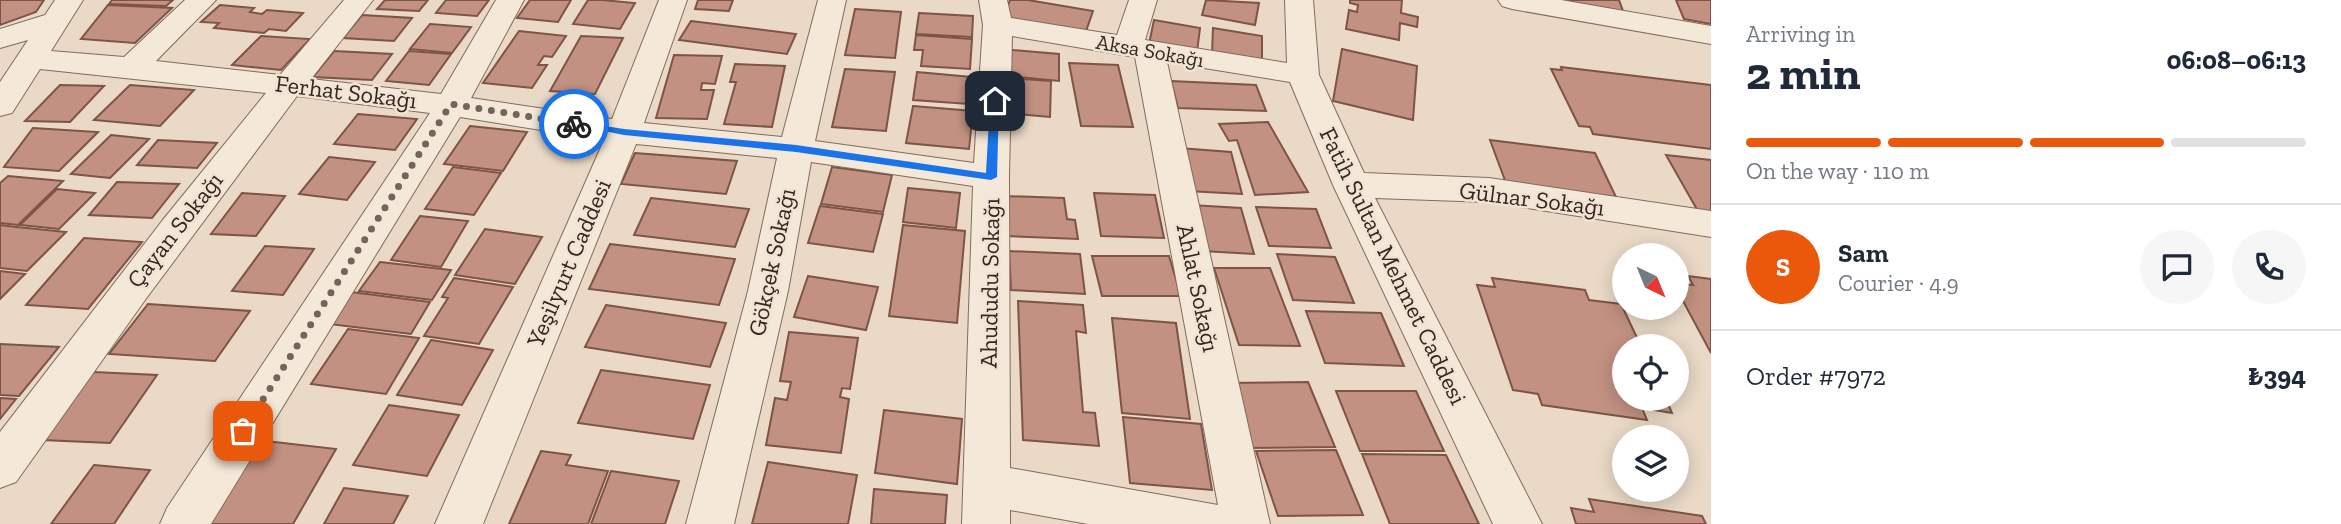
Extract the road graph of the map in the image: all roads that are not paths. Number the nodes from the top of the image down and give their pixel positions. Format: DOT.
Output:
graph roads {
  1 [pos="202,0"];
  2 [pos="359,0"];
  3 [pos="510,0"];
  4 [pos="673,0"];
  5 [pos="832,0"];
  6 [pos="1143,0"];
  7 [pos="1299,0"];
  8 [pos="1513,0"];
  9 [pos="62,10"];
  10 [pos="995,12"];
  11 [pos="1711,35"];
  12 [pos="0,39"];
  13 [pos="1138,49"];
  14 [pos="33,59"];
  15 [pos="131,66"];
  16 [pos="1303,75"];
  17 [pos="288,85"];
  18 [pos="451,104"];
  19 [pos="0,106"];
  20 [pos="624,132"];
  21 [pos="796,149"];
  22 [pos="991,177"];
  23 [pos="1351,185"];
  24 [pos="1711,224"];
  25 [pos="0,468"];
  26 [pos="987,504"];
  27 [pos="184,524"];
  28 [pos="459,524"];
  29 [pos="710,524"];
  30 [pos="1209,524"];
  31 [pos="1246,524"];
  32 [pos="1518,524"];
  1 -- 15 [label="street"];
  2 -- 17 [label="street, Çayan Sokağı"];
  3 -- 18 [label="street"];
  4 -- 20 [label="street, Yeşilyurt Caddesi"];
  5 -- 21 [label="street, Gökçek Sokağı"];
  6 -- 13 [label="street, Ahlat Sokağı"];
  7 -- 16 [label="street, Fatih Sultan Mehmet Caddesi"];
  8 -- 11 [label="street"];
  9 -- 12 [label="street"];
  9 -- 14 [label="street"];
  10 -- 13 [label="street, Aksa Sokağı"];
  10 -- 22 [label="street, Ahududu Sokağı"];
  13 -- 16 [label="street, Aksa Sokağı"];
  13 -- 31 [label="street, Ahlat Sokağı"];
  14 -- 15 [label="street, Ferhat Sokağı"];
  14 -- 19 [label="street"];
  15 -- 17 [label="street, Ferhat Sokağı"];
  16 -- 23 [label="street, Fatih Sultan Mehmet Caddesi"];
  17 -- 18 [label="street, Ferhat Sokağı"];
  17 -- 25 [label="street, Çayan Sokağı"];
  18 -- 20 [label="street, Ferhat Sokağı"];
  18 -- 27 [label="street"];
  20 -- 21 [label="street, Ferhat Sokağı"];
  20 -- 28 [label="street, Yeşilyurt Caddesi"];
  21 -- 22 [label="street, Ferhat Sokağı"];
  21 -- 29 [label="street, Gökçek Sokağı"];
  22 -- 26 [label="street, Ahududu Sokağı"];
  23 -- 24 [label="street, Gülnar Sokağı"];
  23 -- 32 [label="street, Fatih Sultan Mehmet Caddesi"];
  26 -- 30 [label="street"];
}
